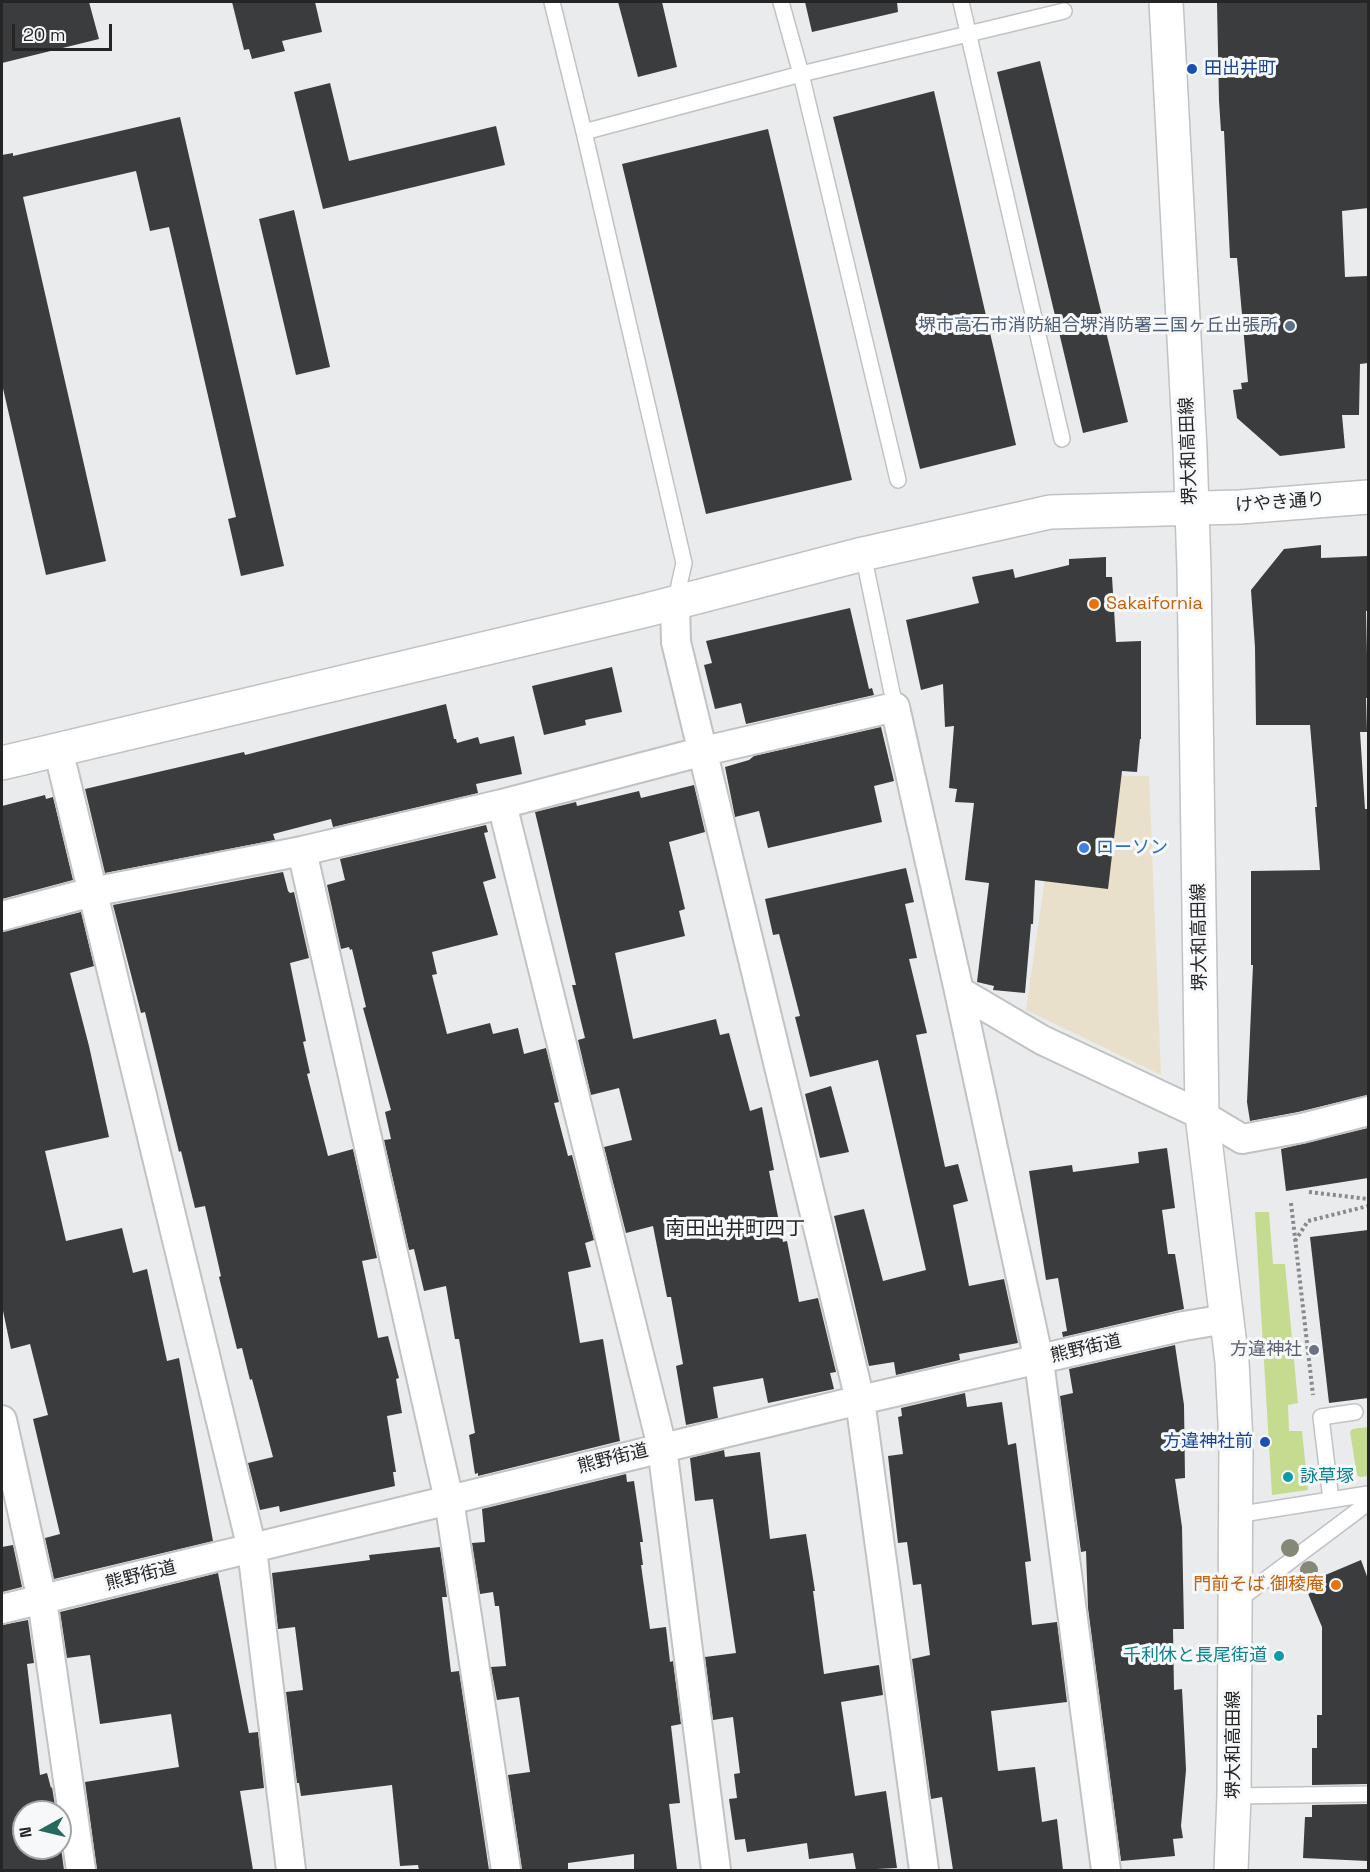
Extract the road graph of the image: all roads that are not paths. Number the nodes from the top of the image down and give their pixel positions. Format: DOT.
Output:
graph roads {
  1 [pos="552,2"];
  2 [pos="782,2"];
  3 [pos="961,2"];
  4 [pos="1166,2"];
  5 [pos="1064,11"];
  6 [pos="969,34"];
  7 [pos="801,74"];
  8 [pos="584,132"];
  9 [pos="1062,439"];
  10 [pos="898,480"];
  11 [pos="1368,497"];
  12 [pos="1192,508"];
  13 [pos="863,554"];
  14 [pos="675,603"];
  15 [pos="895,707"];
  16 [pos="58,749"];
  17 [pos="704,751"];
  18 [pos="2,763"];
  19 [pos="502,804"];
  20 [pos="302,851"];
  21 [pos="92,891"];
  22 [pos="2,916"];
  23 [pos="959,991"];
  24 [pos="1368,1111"];
  25 [pos="1202,1115"];
  26 [pos="1226,1319"];
  27 [pos="1039,1360"];
  28 [pos="860,1400"];
  29 [pos="1355,1412"];
  30 [pos="2,1420"];
  31 [pos="662,1447"];
  32 [pos="1368,1494"];
  33 [pos="449,1500"];
  34 [pos="1331,1500"];
  35 [pos="1368,1503"];
  36 [pos="1236,1515"];
  37 [pos="252,1549"];
  38 [pos="42,1600"];
  39 [pos="1234,1603"];
  40 [pos="2,1609"];
  41 [pos="1368,1794"];
  42 [pos="1234,1796"];
  43 [pos="81,1870"];
  44 [pos="291,1870"];
  45 [pos="506,1870"];
  46 [pos="717,1870"];
  47 [pos="924,1870"];
  48 [pos="1106,1870"];
  49 [pos="1231,1870"];
  1 -- 8 [label="lane"];
  2 -- 7 [label="lane"];
  3 -- 6 [label="lane"];
  4 -- 12 [label="main road, 堺大和高田線"];
  5 -- 6 [label="lane"];
  6 -- 7 [label="lane"];
  6 -- 9 [label="lane"];
  7 -- 8 [label="lane"];
  7 -- 10 [label="lane"];
  8 -- 14 [label="lane"];
  11 -- 12 [label="main road, けやき通り"];
  12 -- 13 [label="main road, けやき通り"];
  12 -- 25 [label="main road, 堺大和高田線"];
  13 -- 14 [label="main road, けやき通り"];
  13 -- 15 [label="lane"];
  14 -- 16 [label="main road, けやき通り"];
  14 -- 17 [label="street"];
  15 -- 17 [label="street"];
  15 -- 23 [label="street"];
  16 -- 18 [label="main road, けやき通り"];
  16 -- 21 [label="street"];
  17 -- 19 [label="street"];
  17 -- 28 [label="street"];
  19 -- 20 [label="street"];
  19 -- 31 [label="street"];
  20 -- 21 [label="street"];
  20 -- 33 [label="street"];
  21 -- 22 [label="street"];
  21 -- 37 [label="street"];
  23 -- 25 [label="street"];
  23 -- 27 [label="street"];
  24 -- 25 [label="street"];
  25 -- 26 [label="main road, 堺大和高田線"];
  26 -- 27 [label="street, 熊野街道"];
  26 -- 36 [label="main road, 堺大和高田線"];
  27 -- 28 [label="street, 熊野街道"];
  27 -- 48 [label="street"];
  28 -- 31 [label="street, 熊野街道"];
  28 -- 47 [label="street"];
  29 -- 34 [label="lane"];
  30 -- 38 [label="street"];
  31 -- 33 [label="street, 熊野街道"];
  31 -- 46 [label="street"];
  32 -- 34 [label="lane"];
  33 -- 37 [label="street, 熊野街道"];
  33 -- 45 [label="street"];
  34 -- 36 [label="lane"];
  35 -- 39 [label="lane"];
  36 -- 39 [label="main road, 堺大和高田線"];
  37 -- 38 [label="street, 熊野街道"];
  37 -- 44 [label="street"];
  38 -- 40 [label="street, 熊野街道"];
  38 -- 43 [label="street"];
  39 -- 42 [label="main road, 堺大和高田線"];
  41 -- 42 [label="lane"];
  42 -- 49 [label="main road, 堺大和高田線"];
}
